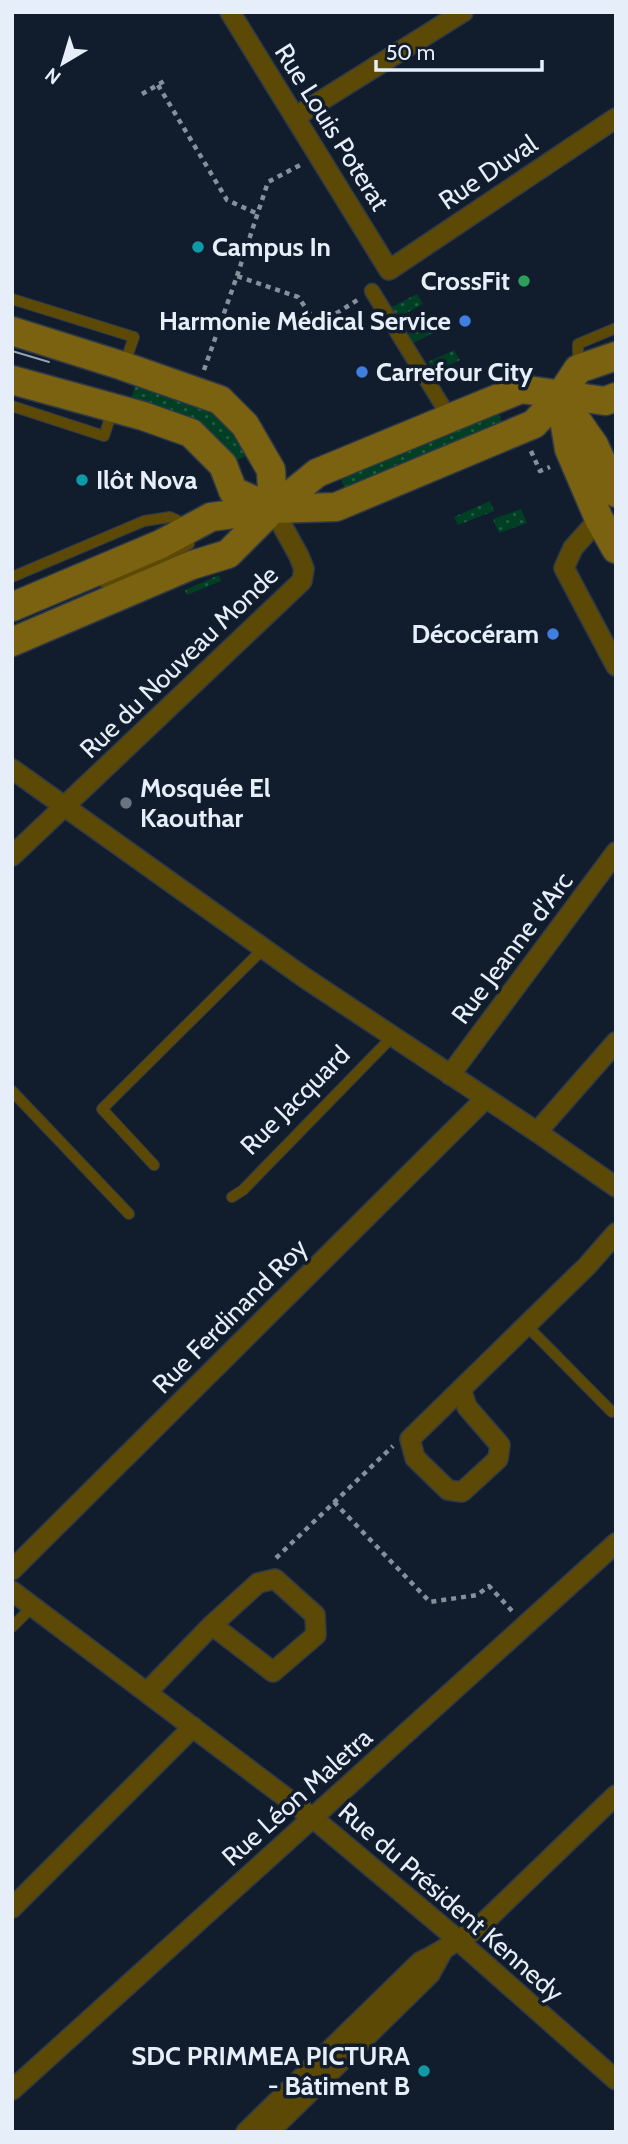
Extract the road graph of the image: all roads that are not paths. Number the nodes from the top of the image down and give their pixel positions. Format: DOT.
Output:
graph roads {
  1 [pos="230,12"];
  2 [pos="463,12"];
  3 [pos="295,117"];
  4 [pos="616,118"];
  5 [pos="389,270"];
  6 [pos="372,291"];
  7 [pos="12,299"];
  8 [pos="616,328"];
  9 [pos="12,331"];
  10 [pos="616,356"];
  11 [pos="113,363"];
  12 [pos="578,369"];
  13 [pos="12,380"];
  14 [pos="560,396"];
  15 [pos="616,397"];
  16 [pos="102,405"];
  17 [pos="12,406"];
  18 [pos="450,418"];
  19 [pos="616,493"];
  20 [pos="273,509"];
  21 [pos="608,513"];
  22 [pos="228,525"];
  23 [pos="195,533"];
  24 [pos="616,549"];
  25 [pos="12,577"];
  26 [pos="90,589"];
  27 [pos="12,607"];
  28 [pos="12,642"];
  29 [pos="616,666"];
  30 [pos="12,769"];
  31 [pos="65,807"];
  32 [pos="616,852"];
  33 [pos="12,856"];
  34 [pos="264,948"];
  35 [pos="393,1037"];
  36 [pos="616,1042"];
  37 [pos="450,1075"];
  38 [pos="12,1091"];
  39 [pos="485,1099"];
  40 [pos="537,1132"];
  41 [pos="154,1165"];
  42 [pos="616,1187"];
  43 [pos="232,1198"];
  44 [pos="129,1214"];
  45 [pos="616,1233"];
  46 [pos="526,1325"];
  47 [pos="461,1389"];
  48 [pos="612,1412"];
  49 [pos="616,1544"];
  50 [pos="12,1570"];
  51 [pos="12,1591"];
  52 [pos="33,1606"];
  53 [pos="212,1625"];
  54 [pos="12,1627"];
  55 [pos="147,1692"];
  56 [pos="193,1727"];
  57 [pos="616,1795"];
  58 [pos="313,1818"];
  59 [pos="12,1908"];
  60 [pos="449,1946"];
  61 [pos="616,2080"];
  62 [pos="12,2090"];
  63 [pos="246,2132"];
  64 [pos="269,2132"];
  1 -- 3 [label="street, Rue Louis Poterat"];
  2 -- 3 [label="street"];
  3 -- 5 [label="street, Rue Louis Poterat"];
  4 -- 5 [label="street, Rue Duval"];
  6 -- 18 [label="street"];
  7 -- 11 [label="lane"];
  8 -- 12 [label="lane"];
  9 -- 11 [label="main road"];
  10 -- 12 [label="main road"];
  11 -- 16 [label="main road"];
  11 -- 20 [label="main road"];
  12 -- 14 [label="main road"];
  13 -- 16 [label="main road"];
  14 -- 15 [label="main road"];
  14 -- 18 [label="main road"];
  14 -- 19 [label="main road"];
  14 -- 20 [label="main road"];
  14 -- 21 [label="main road"];
  16 -- 17 [label="lane"];
  16 -- 20 [label="main road"];
  18 -- 20 [label="main road"];
  20 -- 22 [label="lane"];
  20 -- 23 [label="main road"];
  20 -- 28 [label="main road"];
  20 -- 31 [label="street, Rue du Nouveau Monde"];
  21 -- 24 [label="main road"];
  21 -- 29 [label="street"];
  23 -- 25 [label="lane"];
  23 -- 26 [label="lane"];
  23 -- 27 [label="main road"];
  30 -- 31 [label="street, Rue Jacquard"];
  31 -- 33 [label="street"];
  31 -- 34 [label="street, Rue Jacquard"];
  32 -- 37 [label="street, Rue Jeanne d'Arc"];
  34 -- 35 [label="street, Rue Jacquard"];
  34 -- 41 [label="lane"];
  35 -- 37 [label="street, Rue Jacquard"];
  35 -- 43 [label="lane, Rue Jacquard"];
  36 -- 40 [label="street"];
  37 -- 39 [label="street, Rue Jacquard"];
  38 -- 44 [label="lane"];
  39 -- 40 [label="street, Rue Jacquard"];
  39 -- 50 [label="street, Rue Ferdinand Roy"];
  40 -- 42 [label="street, Rue Jacquard"];
  45 -- 46 [label="street"];
  46 -- 47 [label="street"];
  46 -- 48 [label="lane"];
  47 -- 47 [label="street"];
  49 -- 58 [label="street, Rue Léon Maletra"];
  51 -- 52 [label="street, Rue du Président Kennedy"];
  52 -- 54 [label="lane"];
  52 -- 55 [label="street, Rue du Président Kennedy"];
  53 -- 53 [label="street"];
  53 -- 55 [label="street"];
  55 -- 56 [label="street, Rue du Président Kennedy"];
  56 -- 58 [label="street, Rue du Président Kennedy"];
  56 -- 59 [label="street"];
  57 -- 60 [label="street"];
  58 -- 60 [label="street, Rue du Président Kennedy"];
  58 -- 62 [label="street, Rue Léon Maletra"];
  60 -- 61 [label="street, Rue du Président Kennedy"];
  60 -- 63 [label="street"];
  60 -- 64 [label="street"];
}
